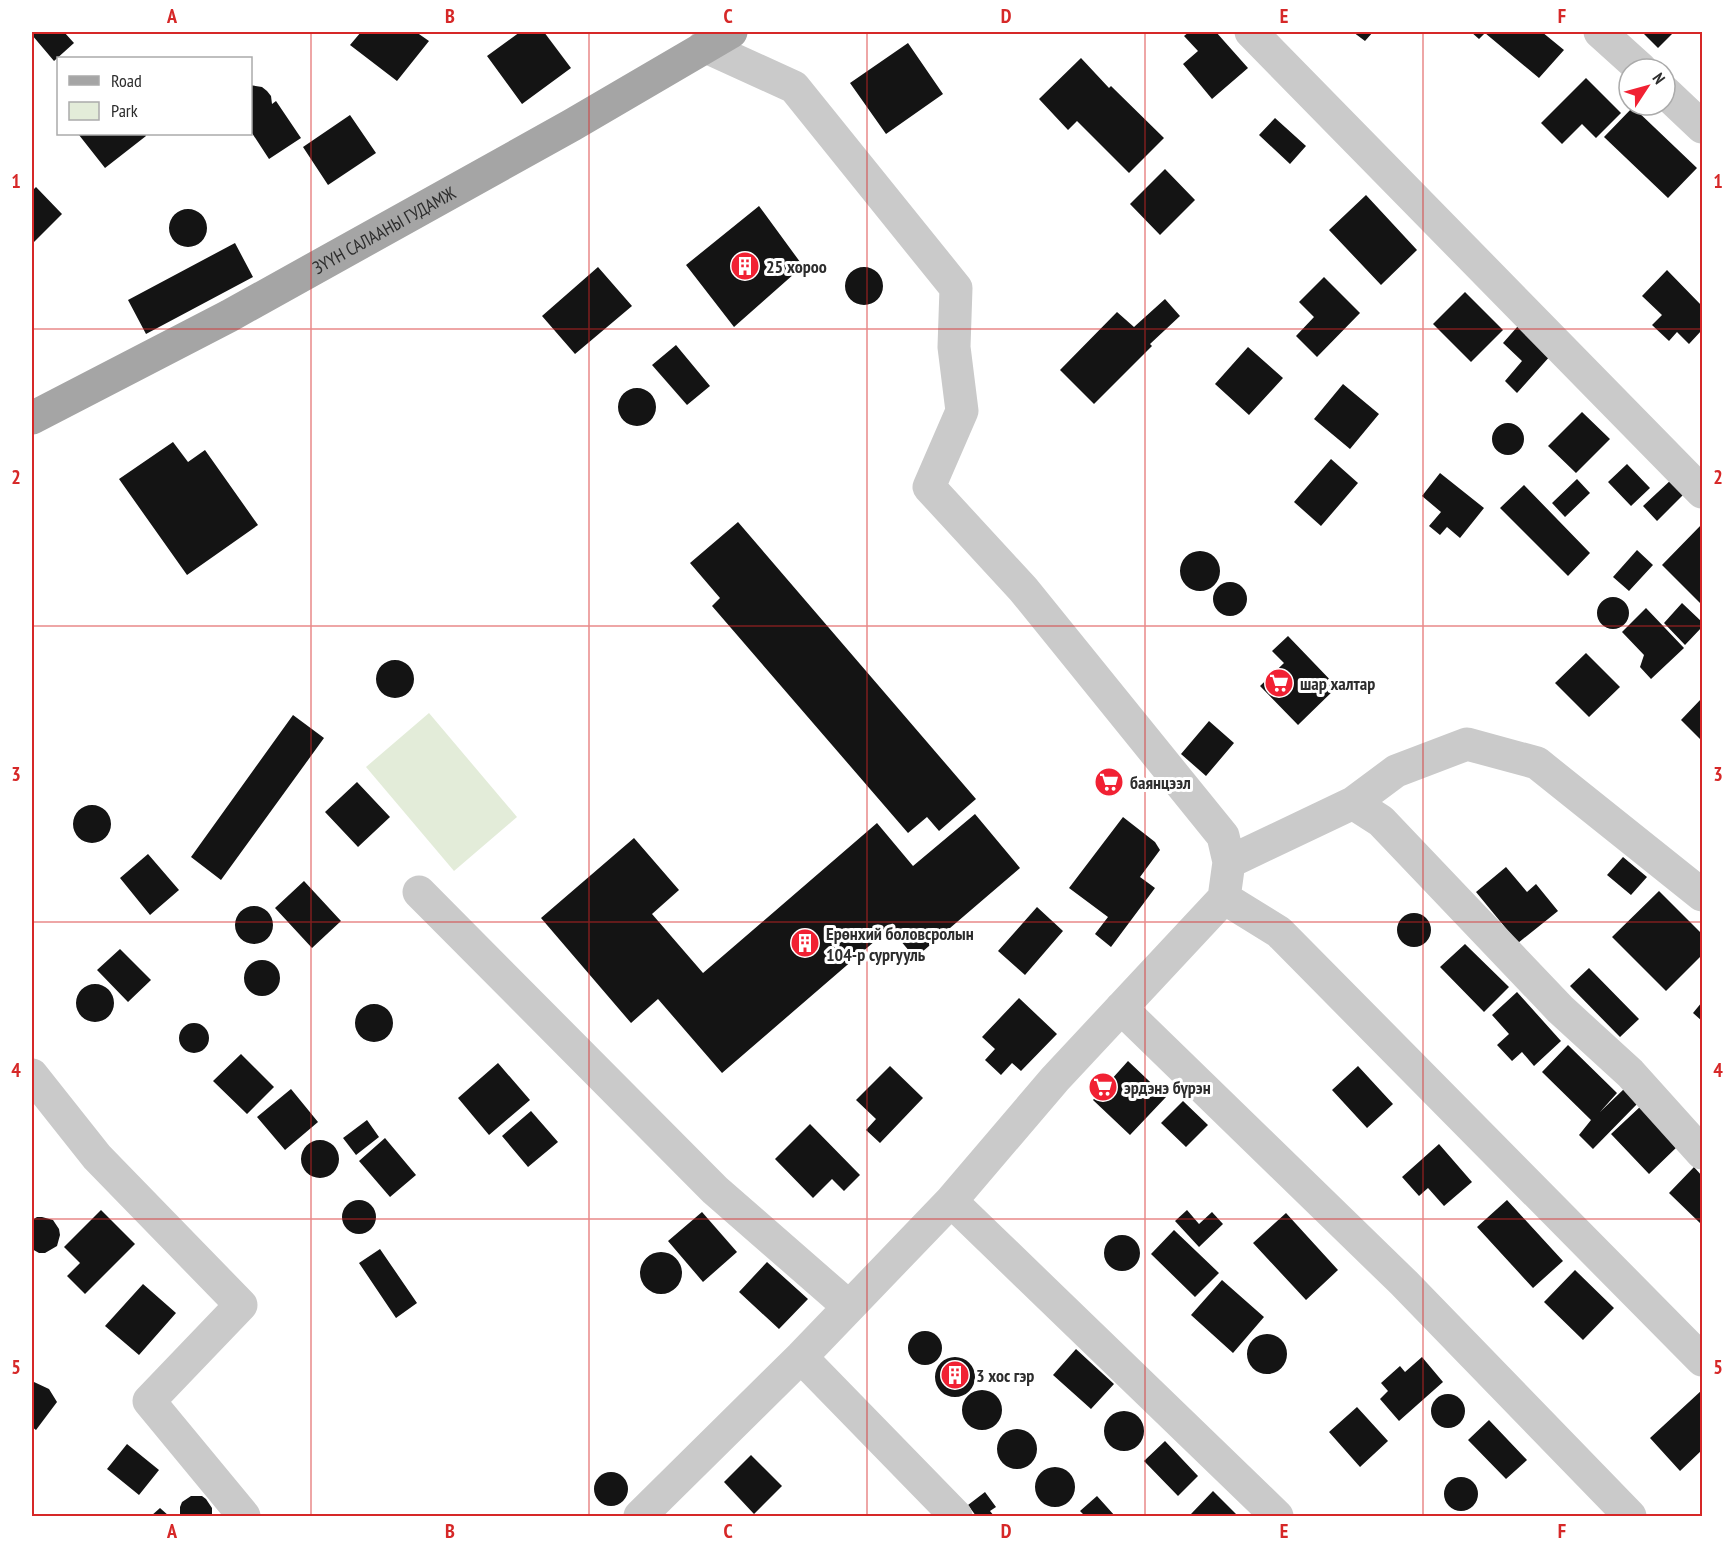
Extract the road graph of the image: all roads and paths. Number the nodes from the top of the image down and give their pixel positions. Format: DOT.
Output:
graph roads {
  1 [pos="1251,32"];
  2 [pos="1600,32"];
  3 [pos="718,38"];
  4 [pos="1628,57"];
  5 [pos="1677,103"];
  6 [pos="1702,127"];
  7 [pos="32,418"];
  8 [pos="1702,492"];
  9 [pos="1353,804"];
  10 [pos="1229,862"];
  11 [pos="419,892"];
  12 [pos="1702,896"];
  13 [pos="1224,898"];
  14 [pos="1121,1008"];
  15 [pos="32,1075"];
  16 [pos="1702,1153"];
  17 [pos="951,1201"];
  18 [pos="848,1306"];
  19 [pos="801,1357"];
  20 [pos="1702,1360"];
  21 [pos="244,1516"];
  22 [pos="640,1516"];
  23 [pos="956,1516"];
  24 [pos="1277,1516"];
  25 [pos="1630,1516"];
  1 -- 8 [label="street"];
  2 -- 4 [label="street"];
  3 -- 7 [label="main road, ЗҮҮН САЛААНЫ ГУДАМЖ"];
  3 -- 10 [label="street"];
  5 -- 6 [label="street"];
  9 -- 10 [label="street"];
  9 -- 12 [label="street"];
  9 -- 16 [label="street"];
  10 -- 13 [label="street"];
  11 -- 18 [label="street"];
  13 -- 14 [label="street"];
  13 -- 20 [label="street"];
  14 -- 17 [label="street"];
  14 -- 25 [label="street"];
  15 -- 21 [label="street"];
  17 -- 18 [label="street"];
  17 -- 24 [label="street"];
  18 -- 19 [label="street"];
  19 -- 22 [label="street"];
  19 -- 23 [label="street"];
}
